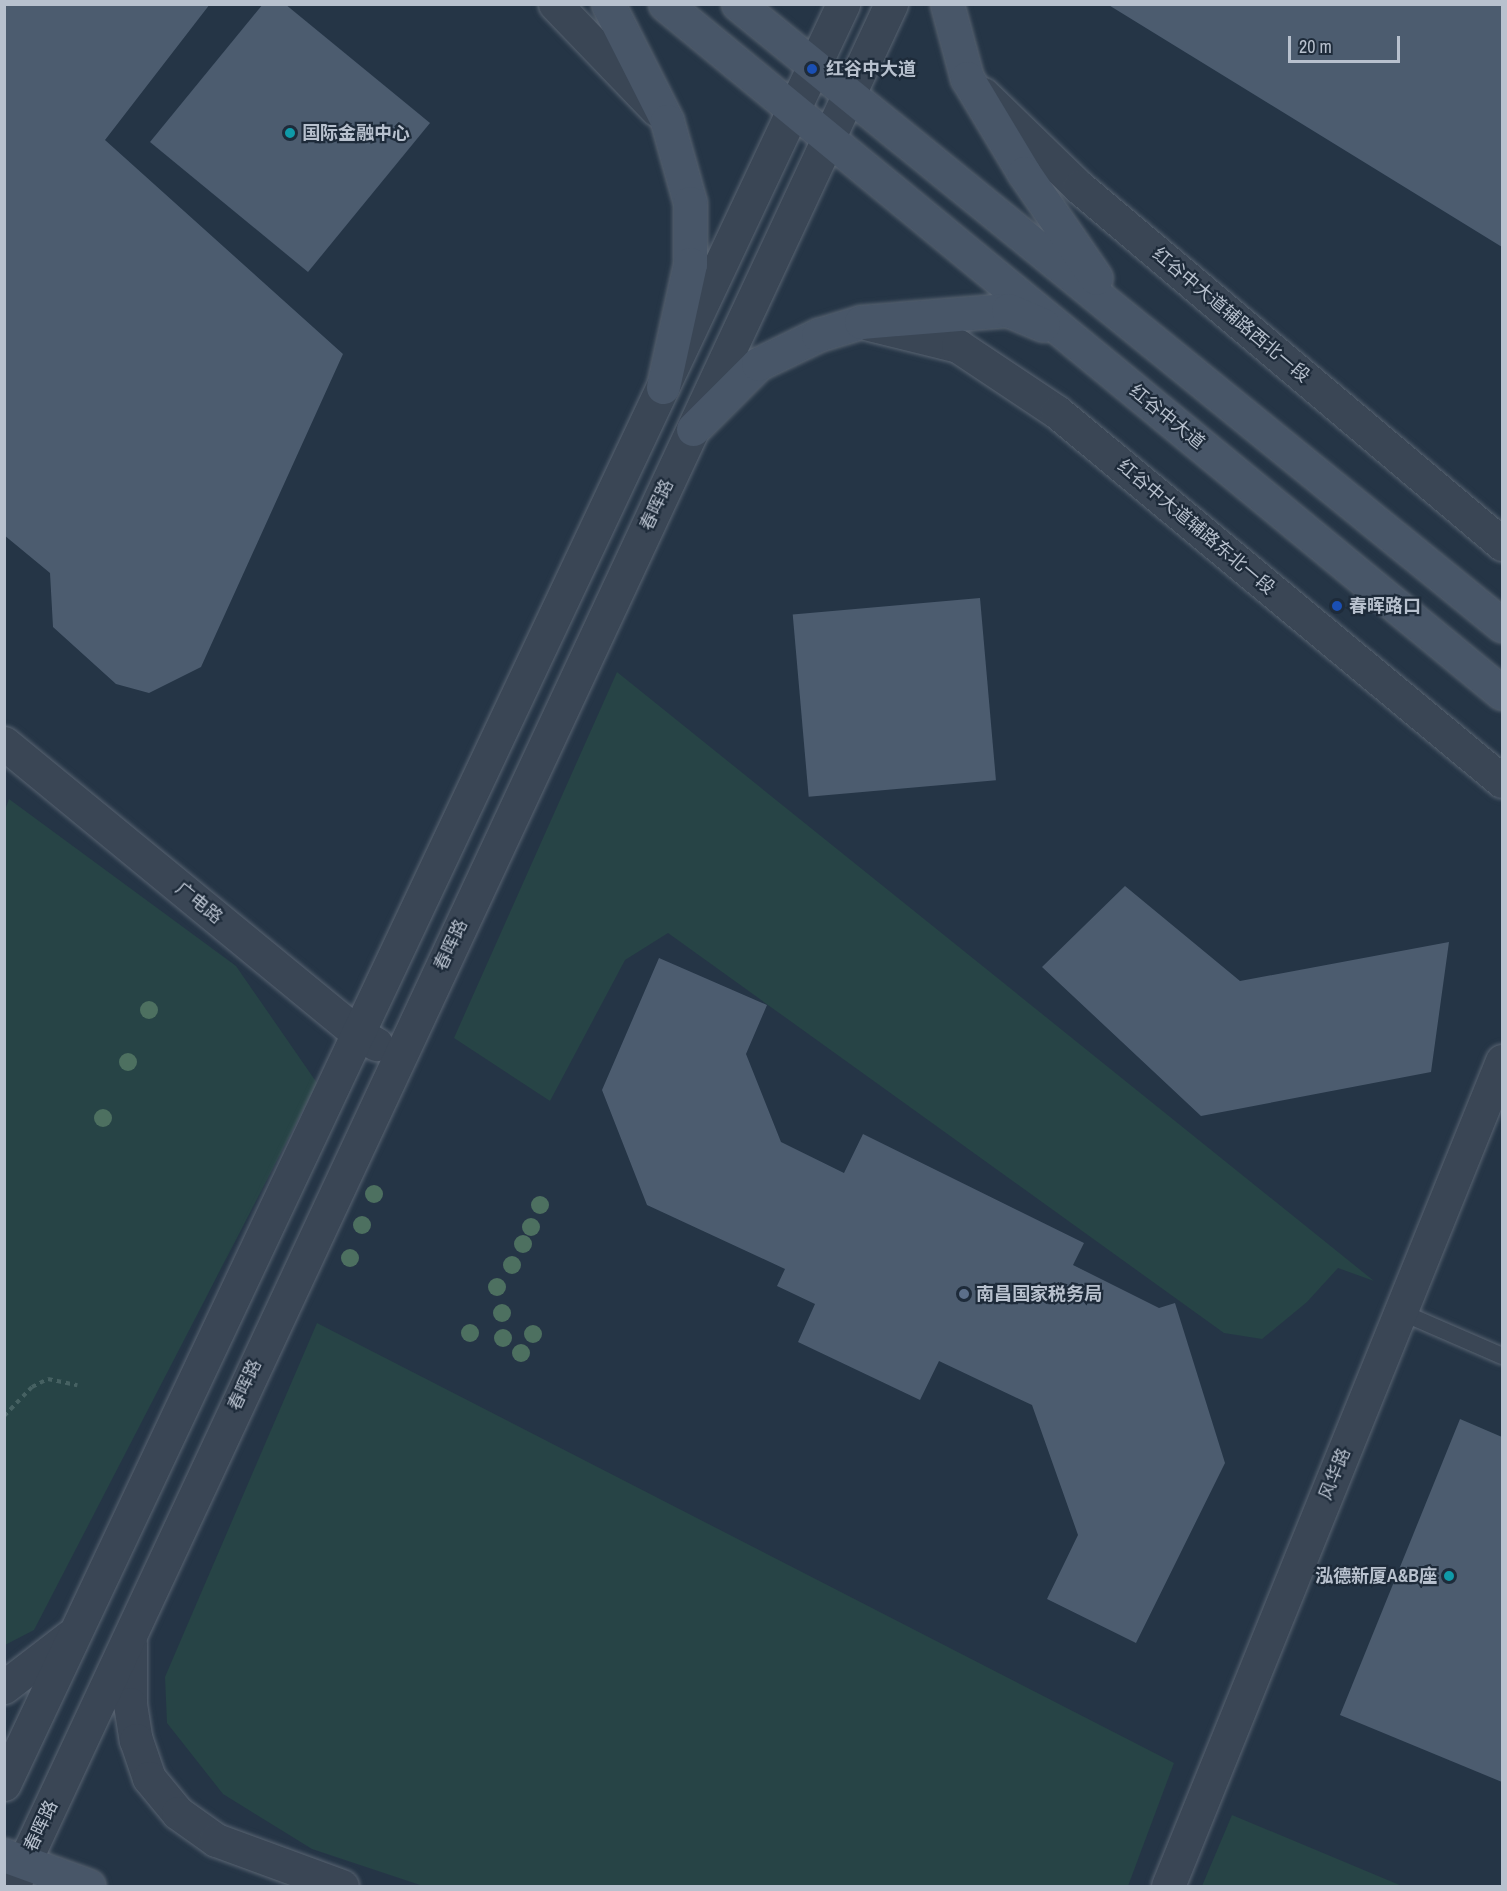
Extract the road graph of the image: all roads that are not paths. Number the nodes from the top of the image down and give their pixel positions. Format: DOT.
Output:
graph roads {
  1 [pos="555,4"];
  2 [pos="608,4"];
  3 [pos="665,4"];
  4 [pos="738,4"];
  5 [pos="843,4"];
  6 [pos="891,4"];
  7 [pos="946,4"];
  8 [pos="814,66"];
  9 [pos="967,78"];
  10 [pos="850,94"];
  11 [pos="794,110"];
  12 [pos="667,121"];
  13 [pos="828,139"];
  14 [pos="1124,315"];
  15 [pos="861,322"];
  16 [pos="1067,335"];
  17 [pos="663,387"];
  18 [pos="693,429"];
  19 [pos="1503,544"];
  20 [pos="1503,626"];
  21 [pos="1503,693"];
  22 [pos="4,743"];
  23 [pos="1503,781"];
  24 [pos="358,1034"];
  25 [pos="399,1056"];
  26 [pos="1503,1061"];
  27 [pos="1401,1312"];
  28 [pos="1503,1356"];
  29 [pos="77,1630"];
  30 [pos="130,1631"];
  31 [pos="4,1687"];
  32 [pos="4,1784"];
  33 [pos="14,1868"];
  34 [pos="89,1887"];
  35 [pos="342,1887"];
  36 [pos="1168,1887"];
  1 -- 12 [label="street"];
  2 -- 12 [label="main road"];
  3 -- 11 [label="main road, 红谷中大道"];
  4 -- 8 [label="main road"];
  5 -- 8 [label="street"];
  6 -- 10 [label="street, 春晖路"];
  7 -- 9 [label="main road"];
  8 -- 10 [label="main road"];
  8 -- 11 [label="street"];
  9 -- 14 [label="main road"];
  9 -- 19 [label="street, 红谷中大道辅路西北一段"];
  10 -- 13 [label="street, 春晖路"];
  10 -- 14 [label="main road"];
  11 -- 13 [label="main road, 红谷中大道"];
  11 -- 17 [label="street"];
  12 -- 17 [label="main road"];
  13 -- 16 [label="main road, 红谷中大道"];
  13 -- 18 [label="street, 春晖路"];
  14 -- 20 [label="main road"];
  15 -- 16 [label="main road"];
  15 -- 18 [label="main road"];
  15 -- 23 [label="street, 红谷中大道辅路东北一段"];
  16 -- 21 [label="main road, 红谷中大道"];
  17 -- 24 [label="street"];
  18 -- 25 [label="street, 春晖路"];
  22 -- 24 [label="street, 广电路"];
  24 -- 25 [label="street, 广电路"];
  24 -- 29 [label="street"];
  25 -- 30 [label="street, 春晖路"];
  26 -- 27 [label="street, 风华路"];
  27 -- 28 [label="lane"];
  27 -- 36 [label="street, 风华路"];
  29 -- 31 [label="street"];
  29 -- 32 [label="street"];
  30 -- 33 [label="street, 春晖路"];
  30 -- 35 [label="street"];
  33 -- 34 [label="main road"];
}
